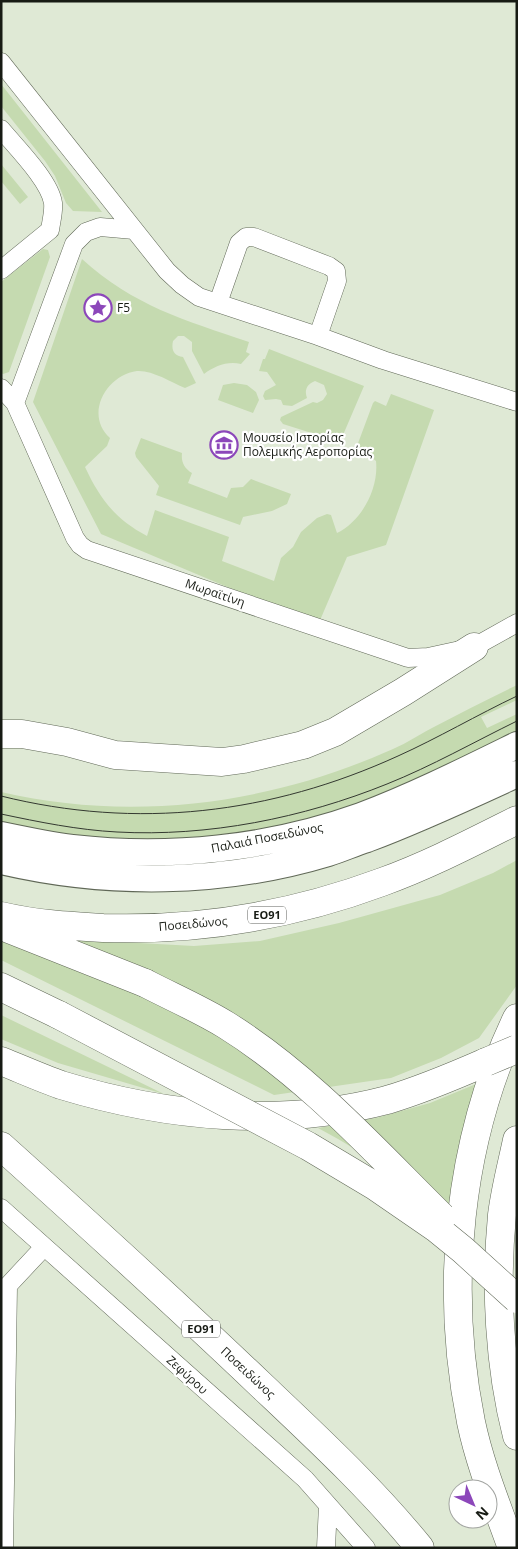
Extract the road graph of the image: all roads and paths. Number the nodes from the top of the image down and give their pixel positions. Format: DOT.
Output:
graph roads {
  1 [pos="1,62"];
  2 [pos="1,128"];
  3 [pos="50,230"];
  4 [pos="134,230"];
  5 [pos="74,244"];
  6 [pos="1,270"];
  7 [pos="218,303"];
  8 [pos="318,336"];
  9 [pos="1,388"];
  10 [pos="517,402"];
  11 [pos="15,403"];
  12 [pos="517,623"];
  13 [pos="474,647"];
  14 [pos="1,734"];
  15 [pos="517,746"];
  16 [pos="517,774"];
  17 [pos="517,820"];
  18 [pos="1,835"];
  19 [pos="1,861"];
  20 [pos="1,916"];
  21 [pos="1,926"];
  22 [pos="1,987"];
  23 [pos="517,1018"];
  24 [pos="517,1049"];
  25 [pos="1,1061"];
  26 [pos="517,1140"];
  27 [pos="1,1146"];
  28 [pos="1,1208"];
  29 [pos="44,1247"];
  30 [pos="5,1289"];
  31 [pos="517,1297"];
  32 [pos="517,1436"];
  33 [pos="328,1504"];
  34 [pos="4,1548"];
  35 [pos="326,1548"];
  36 [pos="366,1548"];
  37 [pos="420,1548"];
  38 [pos="512,1548"];
  1 -- 4 [label="street"];
  2 -- 3 [label="street"];
  3 -- 5 [label="street"];
  3 -- 6 [label="street"];
  4 -- 5 [label="street"];
  4 -- 7 [label="street"];
  5 -- 11 [label="street"];
  7 -- 8 [label="street"];
  7 -- 8 [label="street"];
  8 -- 10 [label="street"];
  9 -- 11 [label="street, Μωραϊτίνη"];
  11 -- 13 [label="street, Μωραϊτίνη"];
  12 -- 13 [label="street, Μωραϊτίνη"];
  13 -- 14 [label="highway"];
  15 -- 18 [label="main road, Παλαιά Ποσειδώνος"];
  16 -- 19 [label="main road"];
  17 -- 20 [label="highway, Ποσειδώνος / ΕΟ91"];
  21 -- 31 [label="highway, bridge"];
  22 -- 31 [label="highway, bridge"];
  23 -- 38 [label="highway"];
  24 -- 25 [label="highway, bridge"];
  26 -- 32 [label="highway"];
  27 -- 37 [label="highway, Ποσειδώνος / ΕΟ91"];
  28 -- 29 [label="street, Ζεφύρου"];
  29 -- 30 [label="street"];
  29 -- 33 [label="street, Ζεφύρου"];
  30 -- 34 [label="street"];
  33 -- 35 [label="street"];
  33 -- 36 [label="street, Ζεφύρου"];
}
